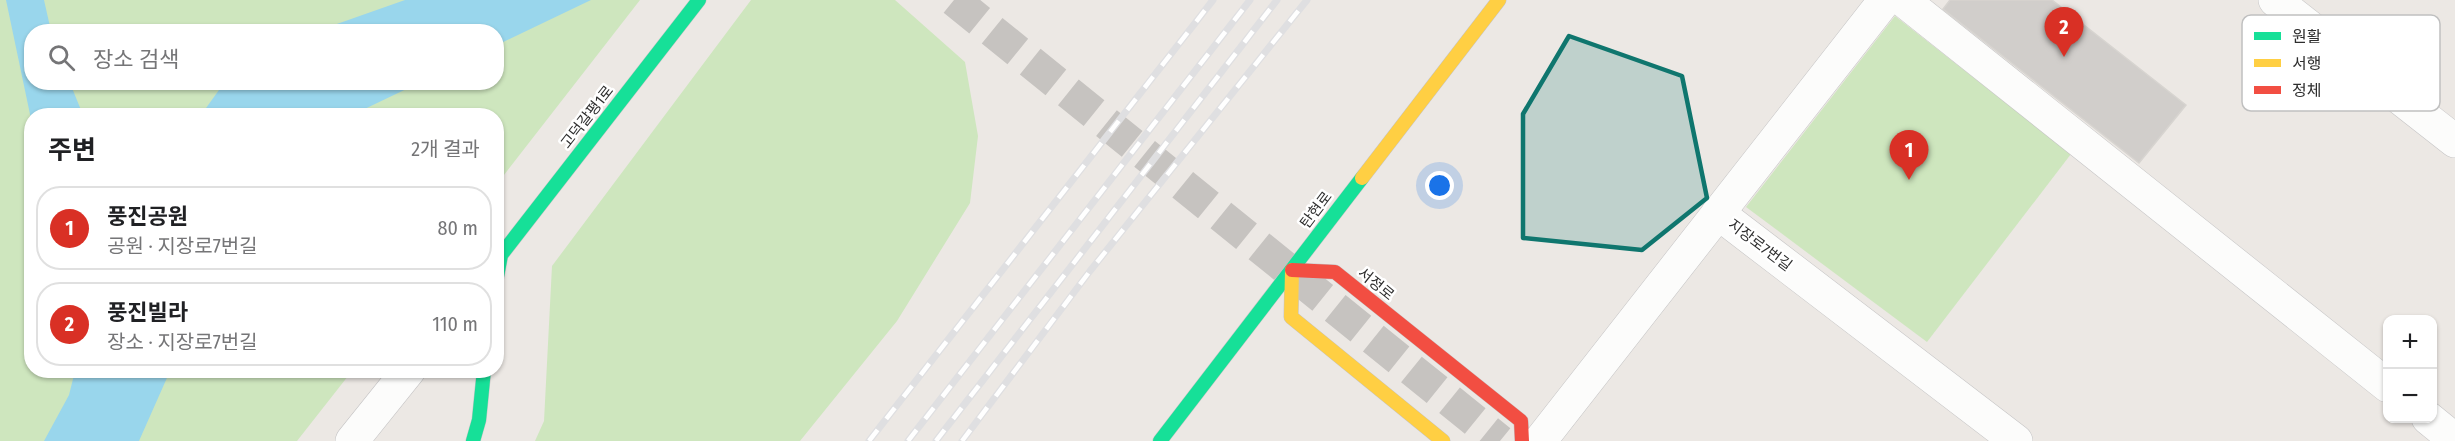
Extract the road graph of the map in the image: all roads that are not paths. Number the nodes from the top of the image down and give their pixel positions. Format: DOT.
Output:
graph roads {
  1 [pos="699,0"];
  2 [pos="1499,0"];
  3 [pos="1885,0"];
  4 [pos="1903,0"];
  5 [pos="2275,0"];
  6 [pos="2294,15"];
  7 [pos="2417,111"];
  8 [pos="2455,141"];
  9 [pos="1718,213"];
  10 [pos="504,258"];
  11 [pos="1291,270"];
  12 [pos="403,378"];
  13 [pos="483,378"];
  14 [pos="2383,382"];
  15 [pos="2434,423"];
  16 [pos="2455,440"];
  17 [pos="352,441"];
  18 [pos="473,441"];
  19 [pos="1160,441"];
  20 [pos="1443,441"];
  21 [pos="1522,441"];
  22 [pos="1540,441"];
  23 [pos="2016,441"];
  1 -- 10 [label="street, 고덕갈평1로"];
  2 -- 11 [label="street, 탄현로"];
  3 -- 9 [label="street, 지장로7번길"];
  4 -- 14 [label="street"];
  5 -- 6 [label="street"];
  7 -- 8 [label="street"];
  9 -- 22 [label="street"];
  9 -- 23 [label="street, 지장로7번길"];
  11 -- 19 [label="street, 탄현로"];
  11 -- 20 [label="street"];
  11 -- 21 [label="street, 서정로"];
  12 -- 17 [label="street"];
  13 -- 18 [label="street"];
  15 -- 16 [label="street"];
}
